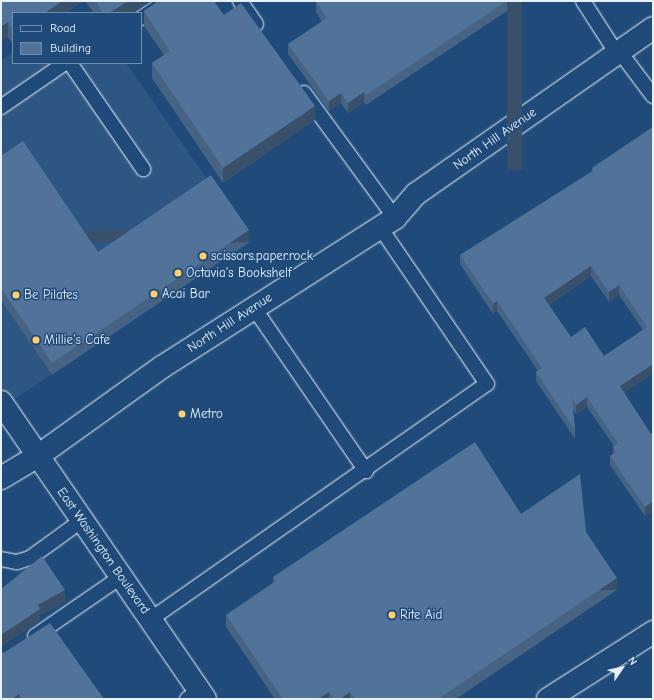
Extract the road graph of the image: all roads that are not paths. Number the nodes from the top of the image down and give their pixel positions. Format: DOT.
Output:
graph roads {
  1 [pos="166,1"];
  2 [pos="240,1"];
  3 [pos="583,1"];
  4 [pos="142,17"];
  5 [pos="653,28"];
  6 [pos="266,38"];
  7 [pos="619,53"];
  8 [pos="64,64"];
  9 [pos="71,64"];
  10 [pos="296,82"];
  11 [pos="653,96"];
  12 [pos="1,107"];
  13 [pos="143,169"];
  14 [pos="387,222"];
  15 [pos="254,308"];
  16 [pos="1,402"];
  17 [pos="38,456"];
  18 [pos="366,471"];
  19 [pos="1,478"];
  20 [pos="81,521"];
  21 [pos="1,560"];
  22 [pos="121,578"];
  23 [pos="151,619"];
  24 [pos="653,632"];
  25 [pos="26,642"];
  26 [pos="197,696"];
  27 [pos="548,699"];
  1 -- 4 [label="lane"];
  2 -- 6 [label="lane"];
  3 -- 7 [label="lane"];
  5 -- 7 [label="street, North Hill Avenue"];
  7 -- 11 [label="lane"];
  7 -- 14 [label="street, North Hill Avenue"];
  8 -- 12 [label="lane"];
  9 -- 13 [label="lane"];
  10 -- 14 [label="lane"];
  14 -- 15 [label="street, North Hill Avenue"];
  14 -- 18 [label="lane"];
  15 -- 17 [label="street, North Hill Avenue"];
  15 -- 18 [label="lane"];
  16 -- 17 [label="street, East Washington Boulevard"];
  17 -- 19 [label="street, North Hill Avenue"];
  17 -- 20 [label="street, East Washington Boulevard"];
  18 -- 23 [label="lane"];
  20 -- 21 [label="lane"];
  20 -- 22 [label="street, East Washington Boulevard"];
  22 -- 23 [label="street, East Washington Boulevard"];
  22 -- 25 [label="lane"];
  23 -- 26 [label="street, East Washington Boulevard"];
  24 -- 27 [label="street"];
}
